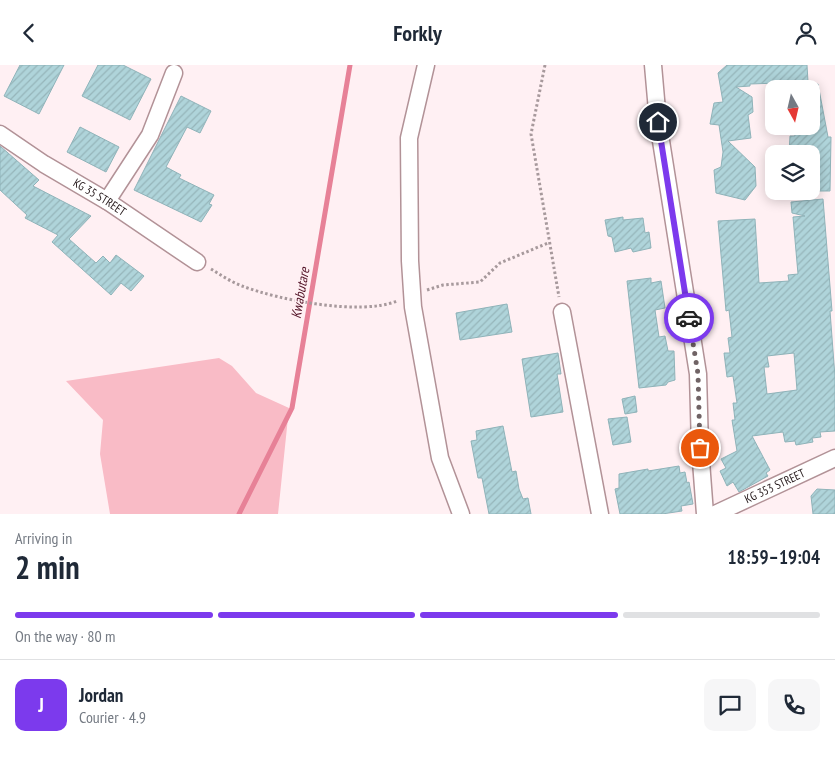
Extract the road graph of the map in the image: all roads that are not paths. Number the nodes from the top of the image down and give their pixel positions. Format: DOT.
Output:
graph roads {
  1 [pos="426,65"];
  2 [pos="653,65"];
  3 [pos="174,73"];
  4 [pos="0,134"];
  5 [pos="107,201"];
  6 [pos="197,262"];
  7 [pos="562,312"];
  8 [pos="835,458"];
  9 [pos="460,514"];
  10 [pos="600,514"];
  11 [pos="706,514"];
  12 [pos="715,514"];
  1 -- 9 [label="street"];
  2 -- 11 [label="street"];
  3 -- 5 [label="street"];
  4 -- 5 [label="street, KG 35 STREET"];
  5 -- 6 [label="street, KG 35 STREET"];
  7 -- 10 [label="street"];
  8 -- 12 [label="street, KG 353 STREET"];
}
